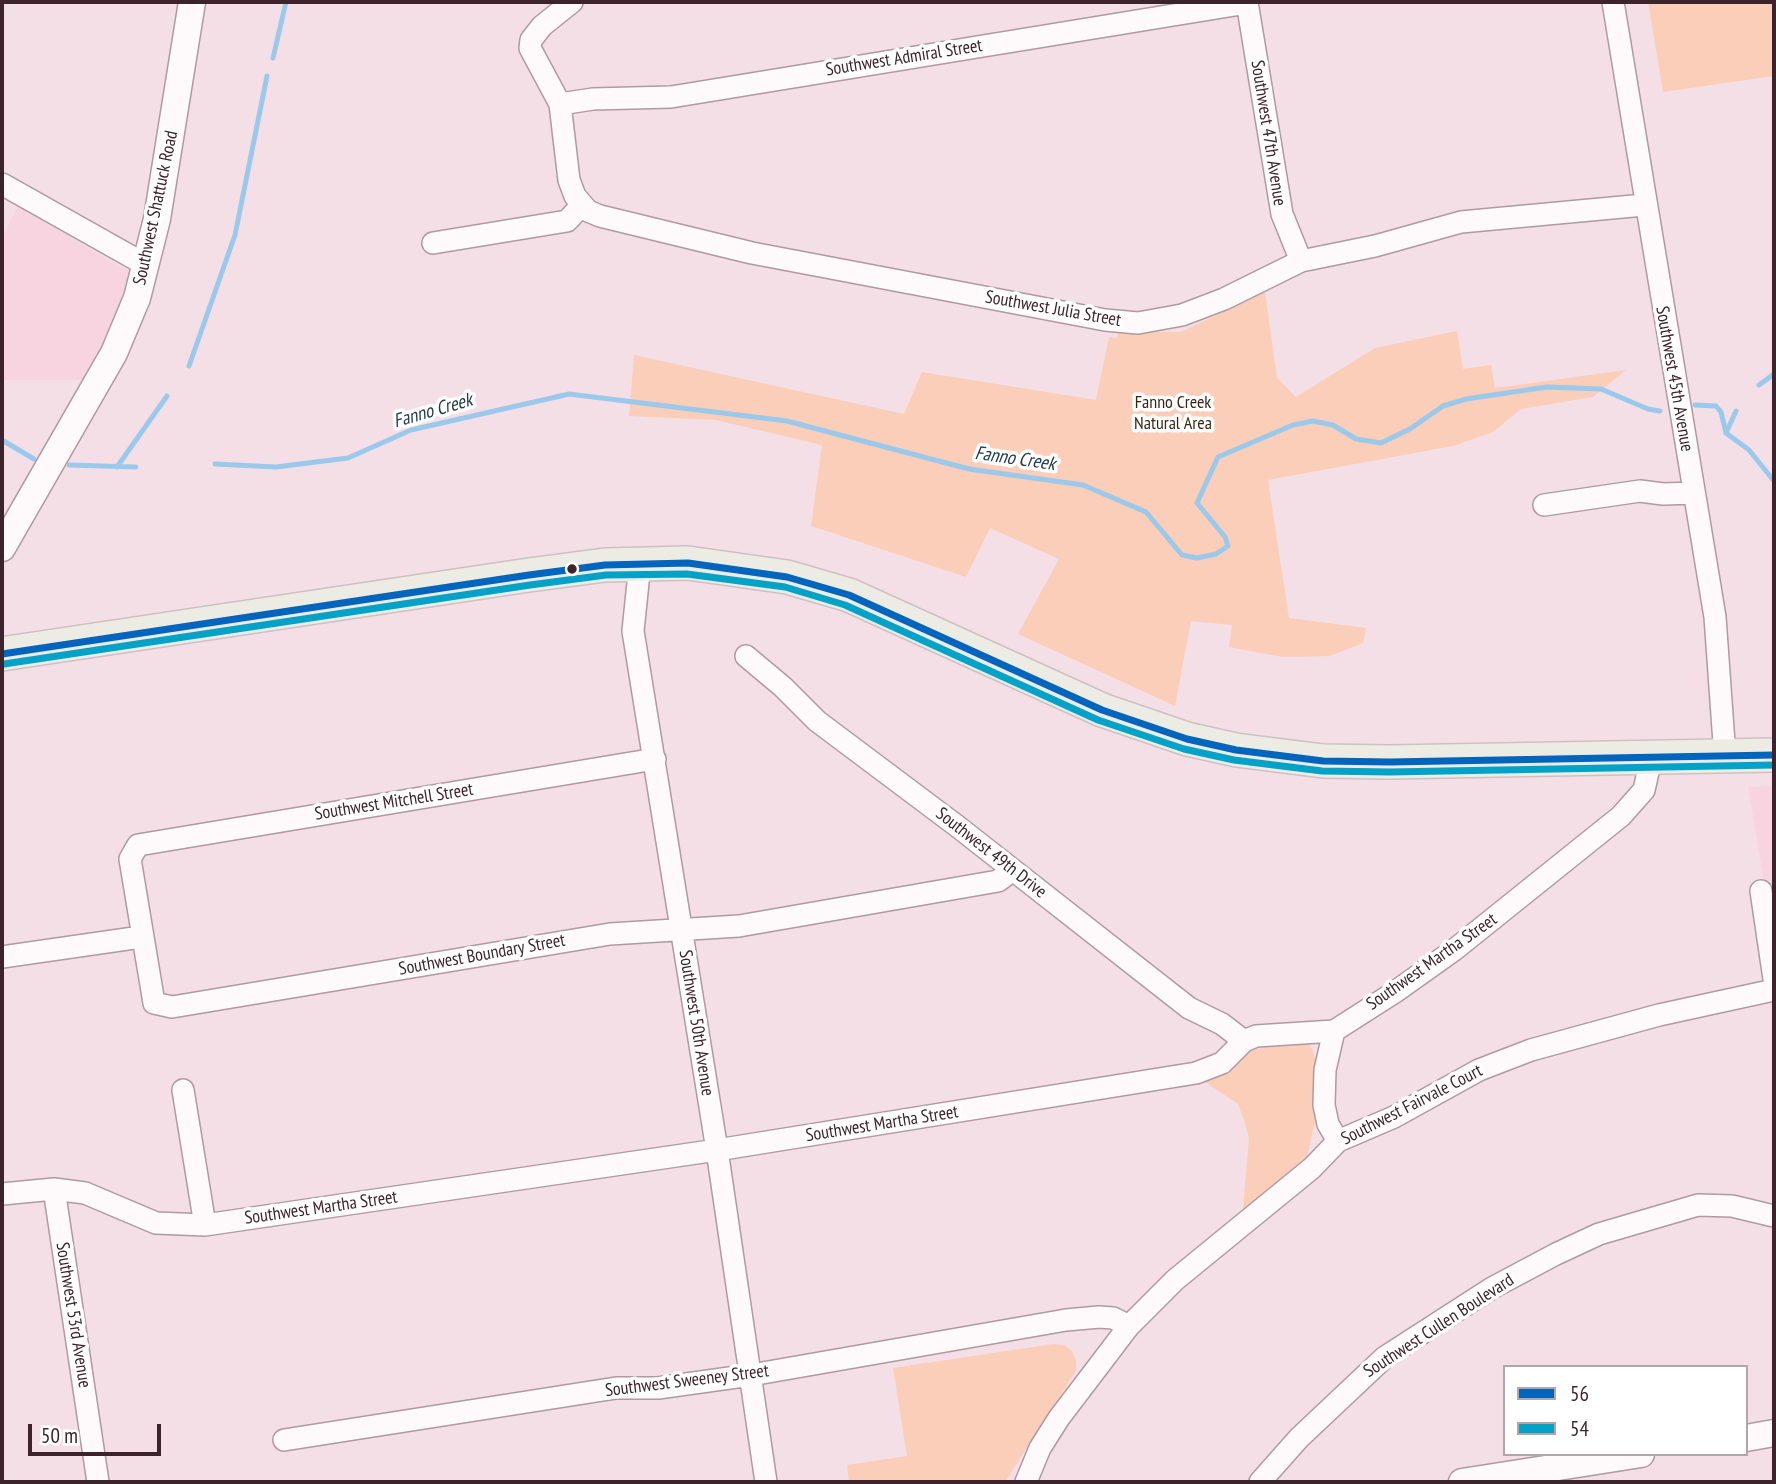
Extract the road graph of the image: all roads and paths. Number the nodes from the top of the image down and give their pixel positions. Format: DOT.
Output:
graph roads {
  1 [pos="192,2"];
  2 [pos="572,2"];
  3 [pos="1247,2"];
  4 [pos="1613,2"];
  5 [pos="560,104"];
  6 [pos="2,184"];
  7 [pos="582,205"];
  8 [pos="1644,205"];
  9 [pos="433,243"];
  10 [pos="1301,261"];
  11 [pos="146,265"];
  12 [pos="1694,493"];
  13 [pos="1544,505"];
  14 [pos="2,548"];
  15 [pos="640,563"];
  16 [pos="2,654"];
  17 [pos="746,656"];
  18 [pos="1774,755"];
  19 [pos="1725,757"];
  20 [pos="655,759"];
  21 [pos="1651,759"];
  22 [pos="134,848"];
  23 [pos="1013,870"];
  24 [pos="1761,891"];
  25 [pos="681,931"];
  26 [pos="141,937"];
  27 [pos="2,957"];
  28 [pos="1774,979"];
  29 [pos="1774,990"];
  30 [pos="1334,1031"];
  31 [pos="1244,1041"];
  32 [pos="183,1090"];
  33 [pos="1338,1141"];
  34 [pos="717,1150"];
  35 [pos="54,1189"];
  36 [pos="2,1194"];
  37 [pos="1774,1216"];
  38 [pos="205,1225"];
  39 [pos="1129,1326"];
  40 [pos="751,1375"];
  41 [pos="1774,1433"];
  42 [pos="1748,1438"];
  43 [pos="284,1440"];
  44 [pos="1628,1456"];
  45 [pos="98,1482"];
  46 [pos="766,1482"];
  47 [pos="1026,1482"];
  48 [pos="1260,1482"];
  49 [pos="1462,1482"];
  1 -- 11 [label="street, Southwest Shattuck Road"];
  2 -- 5 [label="street"];
  3 -- 5 [label="street, Southwest Admiral Street"];
  3 -- 10 [label="street, Southwest 47th Avenue"];
  4 -- 8 [label="street, Southwest 45th Avenue"];
  5 -- 7 [label="street"];
  6 -- 11 [label="street"];
  7 -- 9 [label="street"];
  7 -- 10 [label="street, Southwest Julia Street"];
  8 -- 10 [label="street, Southwest Julia Street"];
  8 -- 12 [label="street, Southwest 45th Avenue"];
  11 -- 14 [label="street, Southwest Shattuck Road"];
  12 -- 13 [label="street"];
  12 -- 19 [label="street, Southwest 45th Avenue"];
  15 -- 16 [label="main road"];
  15 -- 20 [label="street, Southwest 50th Avenue"];
  15 -- 21 [label="main road"];
  17 -- 23 [label="street, Southwest 49th Drive"];
  18 -- 19 [label="main road"];
  19 -- 21 [label="main road"];
  20 -- 22 [label="street, Southwest Mitchell Street"];
  20 -- 25 [label="street, Southwest 50th Avenue"];
  21 -- 30 [label="street, Southwest Martha Street"];
  22 -- 26 [label="street, Southwest Boundary Street"];
  23 -- 25 [label="street, Southwest Boundary Street"];
  23 -- 31 [label="street, Southwest 49th Drive"];
  24 -- 28 [label="street"];
  25 -- 26 [label="street, Southwest Boundary Street"];
  25 -- 34 [label="street, Southwest 50th Avenue"];
  26 -- 27 [label="street"];
  29 -- 33 [label="street, Southwest Fairvale Court"];
  30 -- 31 [label="street"];
  30 -- 33 [label="street"];
  31 -- 34 [label="street, Southwest Martha Street"];
  32 -- 38 [label="street"];
  33 -- 39 [label="street, Southwest Fairvale Court"];
  34 -- 38 [label="street, Southwest Martha Street"];
  34 -- 40 [label="street, Southwest 50th Avenue"];
  35 -- 36 [label="street, Southwest Martha Street"];
  35 -- 38 [label="street, Southwest Martha Street"];
  35 -- 45 [label="street, Southwest 53rd Avenue"];
  37 -- 48 [label="street, Southwest Cullen Boulevard"];
  39 -- 40 [label="street, Southwest Sweeney Street"];
  39 -- 47 [label="street, Southwest Fairvale Court"];
  40 -- 43 [label="street, Southwest Sweeney Street"];
  40 -- 46 [label="street, Southwest 50th Avenue"];
  41 -- 42 [label="street"];
  44 -- 49 [label="street"];
}
